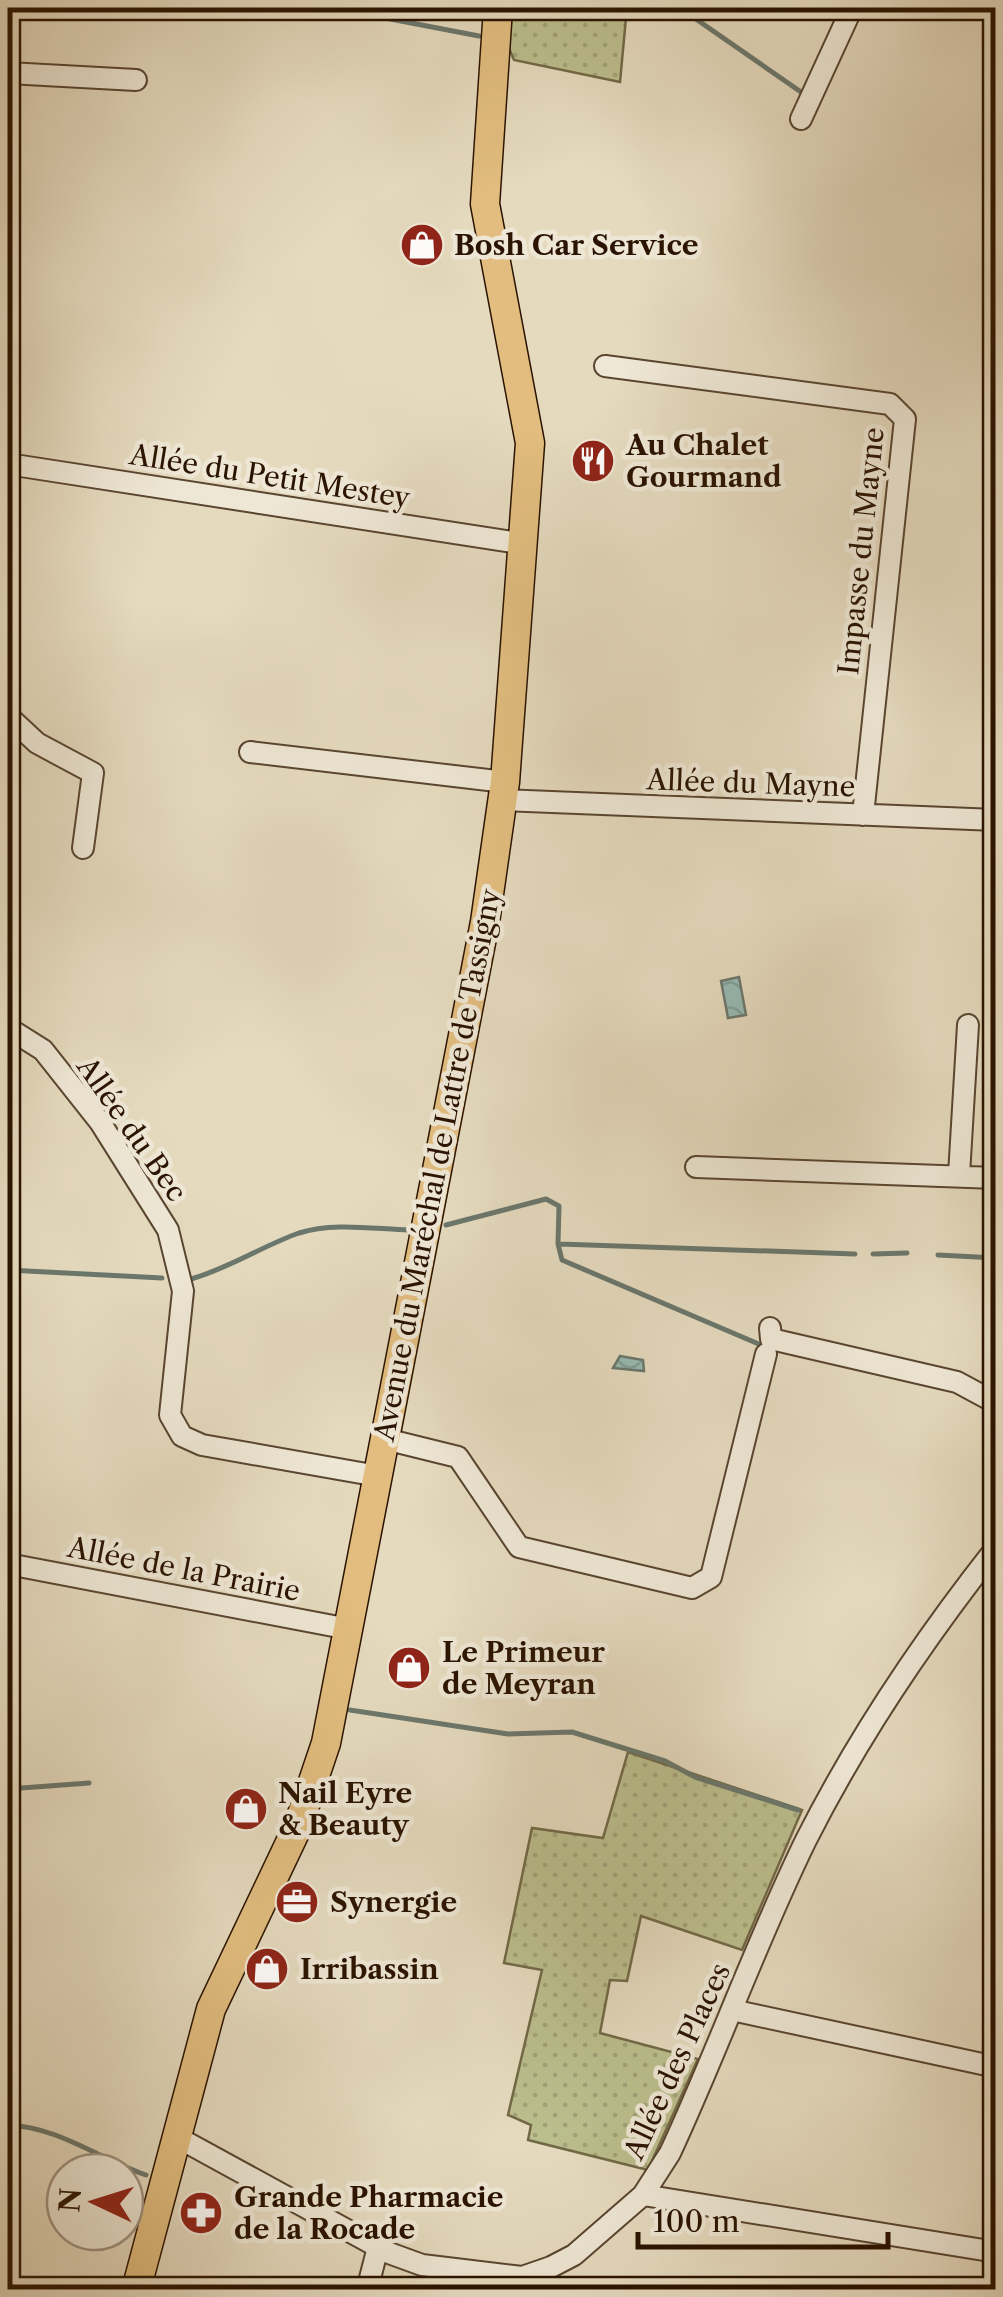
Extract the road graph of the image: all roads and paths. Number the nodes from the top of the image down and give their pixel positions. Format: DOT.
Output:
graph roads {
  1 [pos="498,8"];
  2 [pos="852,8"];
  3 [pos="8,73"];
  4 [pos="136,80"];
  5 [pos="808,104"];
  6 [pos="605,366"];
  7 [pos="8,464"];
  8 [pos="525,544"];
  9 [pos="8,716"];
  10 [pos="250,752"];
  11 [pos="504,791"];
  12 [pos="862,815"];
  13 [pos="996,820"];
  14 [pos="84,848"];
  15 [pos="968,1025"];
  16 [pos="8,1028"];
  17 [pos="696,1167"];
  18 [pos="959,1175"];
  19 [pos="996,1178"];
  20 [pos="770,1328"];
  21 [pos="766,1354"];
  22 [pos="996,1403"];
  23 [pos="384,1439"];
  24 [pos="378,1476"];
  25 [pos="996,1548"];
  26 [pos="8,1564"];
  27 [pos="349,1629"];
  28 [pos="732,2010"];
  29 [pos="996,2067"];
  30 [pos="176,2136"];
  31 [pos="643,2195"];
  32 [pos="378,2246"];
  33 [pos="996,2252"];
  34 [pos="520,2283"];
  35 [pos="136,2290"];
  36 [pos="367,2290"];
  1 -- 8 [label="main road, Avenue du Maréchal de Lattre de Tassigny"];
  2 -- 5 [label="street"];
  3 -- 4 [label="street"];
  6 -- 12 [label="street, Impasse du Mayne"];
  7 -- 8 [label="street, Allée du Petit Mestey"];
  8 -- 11 [label="main road, Avenue du Maréchal de Lattre de Tassigny"];
  9 -- 14 [label="street"];
  10 -- 11 [label="street, Allée du Mayne"];
  11 -- 12 [label="street, Allée du Mayne"];
  11 -- 23 [label="main road, Avenue du Maréchal de Lattre de Tassigny"];
  12 -- 13 [label="street, Allée du Mayne"];
  15 -- 18 [label="street"];
  16 -- 24 [label="street, Allée du Bec"];
  17 -- 18 [label="street"];
  18 -- 19 [label="street"];
  20 -- 22 [label="street"];
  21 -- 23 [label="street"];
  23 -- 24 [label="main road, Avenue du Maréchal de Lattre de Tassigny"];
  24 -- 27 [label="main road, Avenue du Maréchal de Lattre de Tassigny"];
  25 -- 28 [label="street, Allée des Places"];
  26 -- 27 [label="street, Allée de la Prairie"];
  27 -- 30 [label="main road, Avenue du Maréchal de Lattre de Tassigny"];
  28 -- 29 [label="street"];
  28 -- 31 [label="street, Allée des Places"];
  30 -- 32 [label="street, Allée des Places"];
  30 -- 35 [label="main road, Avenue du Maréchal de Lattre de Tassigny"];
  31 -- 33 [label="street"];
  31 -- 34 [label="street, Allée des Places"];
  32 -- 34 [label="street, Allée des Places"];
  32 -- 36 [label="street"];
}
